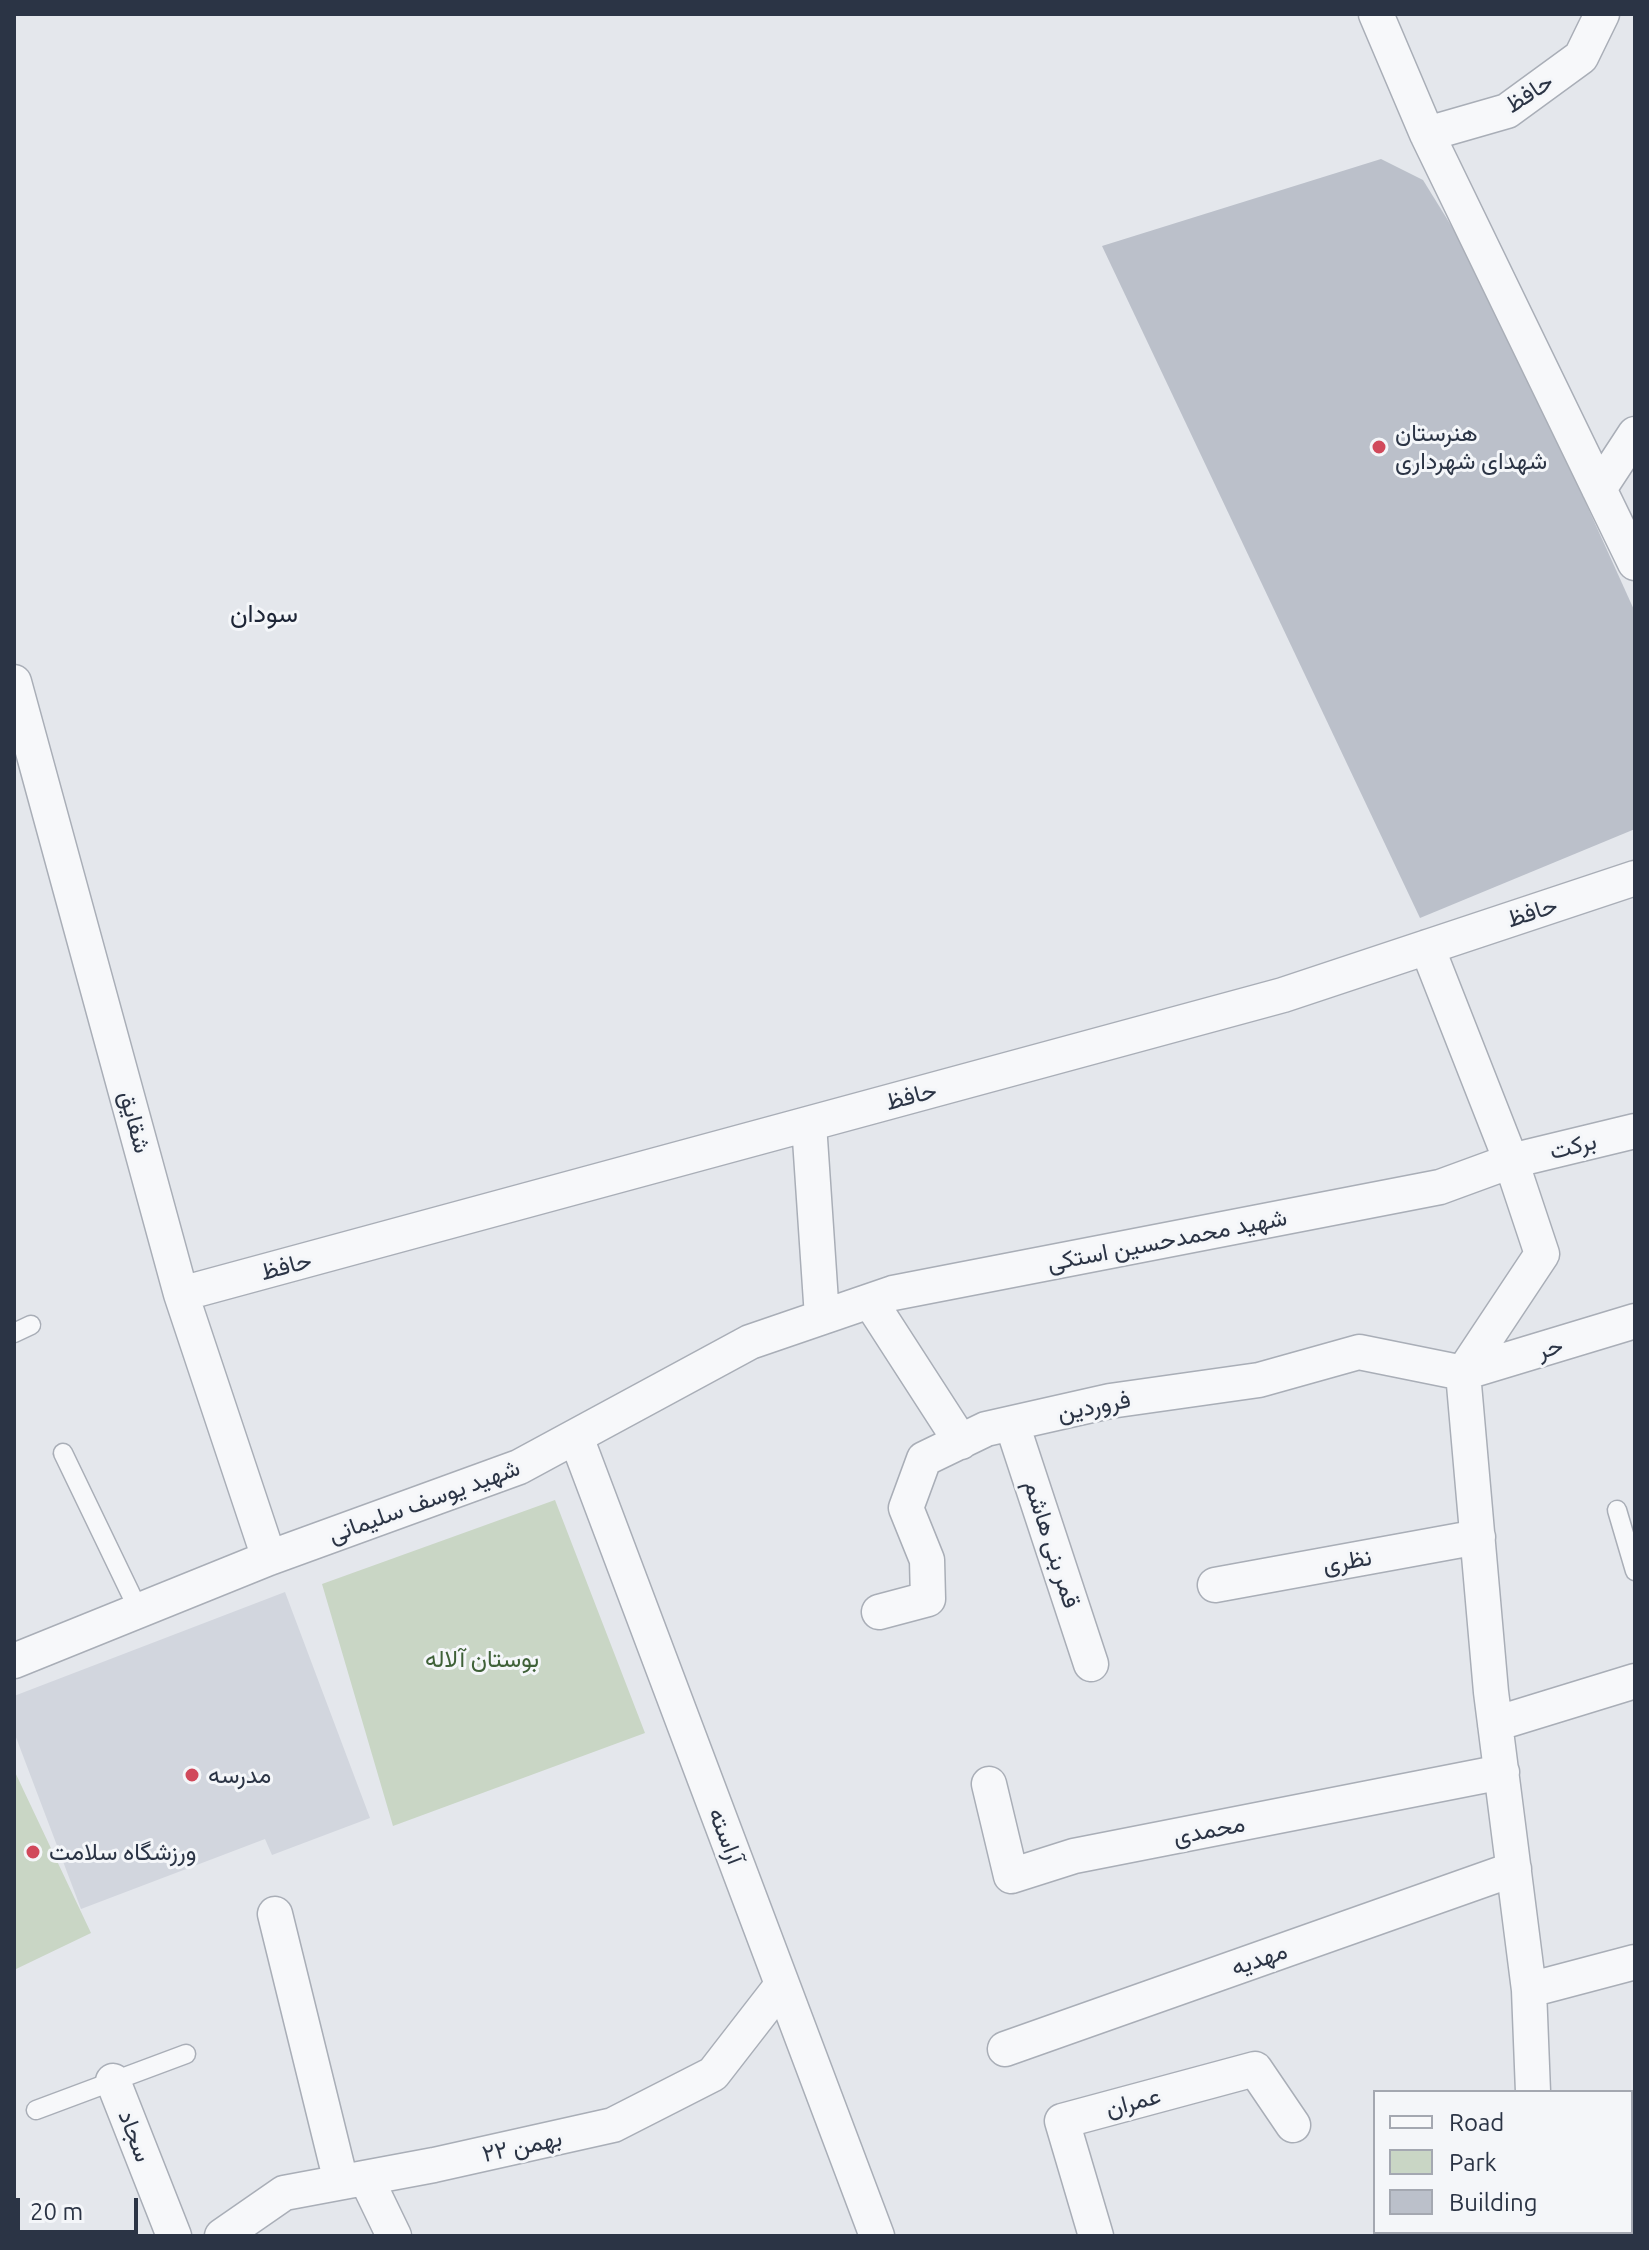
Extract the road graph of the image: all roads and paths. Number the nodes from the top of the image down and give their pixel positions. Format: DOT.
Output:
graph roads {
  1 [pos="1376,14"];
  2 [pos="1602,14"];
  3 [pos="1427,134"];
  4 [pos="1635,434"];
  5 [pos="1599,489"];
  6 [pos="1635,563"];
  7 [pos="14,682"];
  8 [pos="1635,878"];
  9 [pos="1427,947"];
  10 [pos="809,1124"];
  11 [pos="1635,1131"];
  12 [pos="1511,1161"];
  13 [pos="181,1294"];
  14 [pos="870,1301"];
  15 [pos="822,1317"];
  16 [pos="1635,1321"];
  17 [pos="1463,1373"];
  18 [pos="1012,1424"];
  19 [pos="576,1437"];
  20 [pos="961,1442"];
  21 [pos="63,1453"];
  22 [pos="1617,1510"];
  23 [pos="1478,1537"];
  24 [pos="269,1558"];
  25 [pos="1635,1571"];
  26 [pos="1215,1585"];
  27 [pos="139,1611"];
  28 [pos="879,1612"];
  29 [pos="17,1650"];
  30 [pos="1091,1664"];
  31 [pos="1635,1681"];
  32 [pos="1495,1724"];
  33 [pos="1502,1772"];
  34 [pos="989,1784"];
  35 [pos="1514,1869"];
  36 [pos="275,1914"];
  37 [pos="1635,1962"];
  38 [pos="782,1985"];
  39 [pos="1529,1990"];
  40 [pos="1005,2049"];
  41 [pos="186,2054"];
  42 [pos="113,2081"];
  43 [pos="1533,2090"];
  44 [pos="36,2110"];
  45 [pos="1293,2125"];
  46 [pos="354,2180"];
  47 [pos="174,2236"];
  48 [pos="222,2236"];
  49 [pos="394,2236"];
  50 [pos="877,2236"];
  51 [pos="1096,2236"];
  1 -- 3 [label="street"];
  2 -- 3 [label="street, حافظ"];
  3 -- 5 [label="street"];
  4 -- 5 [label="street"];
  5 -- 6 [label="street"];
  7 -- 13 [label="street, شقایق"];
  8 -- 9 [label="street, حافظ"];
  9 -- 10 [label="street, حافظ"];
  9 -- 12 [label="street"];
  10 -- 13 [label="street, حافظ"];
  10 -- 15 [label="street"];
  11 -- 12 [label="street, برکت"];
  12 -- 14 [label="street, شهید محمدحسین استکی"];
  12 -- 17 [label="street"];
  13 -- 24 [label="street, شقایق"];
  14 -- 15 [label="street, شهید محمدحسین استکی"];
  14 -- 20 [label="street"];
  15 -- 19 [label="street, شهید یوسف سلیمانی"];
  16 -- 17 [label="street, حر"];
  17 -- 18 [label="street, فروردین"];
  17 -- 23 [label="street"];
  18 -- 20 [label="street, فروردین"];
  18 -- 30 [label="street, قمر بنی هاشم"];
  19 -- 24 [label="street, شهید یوسف سلیمانی"];
  19 -- 38 [label="street, آراسته"];
  20 -- 28 [label="street, فروردین"];
  21 -- 27 [label="lane"];
  22 -- 25 [label="lane"];
  23 -- 26 [label="street, نظری"];
  23 -- 32 [label="street"];
  24 -- 27 [label="street, شهید یوسف سلیمانی"];
  27 -- 29 [label="street, شهید یوسف سلیمانی"];
  31 -- 32 [label="street"];
  32 -- 33 [label="street"];
  33 -- 34 [label="street, محمدی"];
  33 -- 35 [label="street"];
  35 -- 39 [label="street"];
  35 -- 40 [label="street, مهدیه"];
  36 -- 46 [label="street"];
  37 -- 39 [label="street"];
  38 -- 46 [label="street, ۲۲ بهمن"];
  38 -- 50 [label="street, آراسته"];
  39 -- 43 [label="street"];
  41 -- 42 [label="lane"];
  42 -- 44 [label="lane"];
  42 -- 47 [label="street, سجاد"];
  45 -- 51 [label="street, عمران"];
  46 -- 48 [label="street, ۲۲ بهمن"];
  46 -- 49 [label="street"];
}
